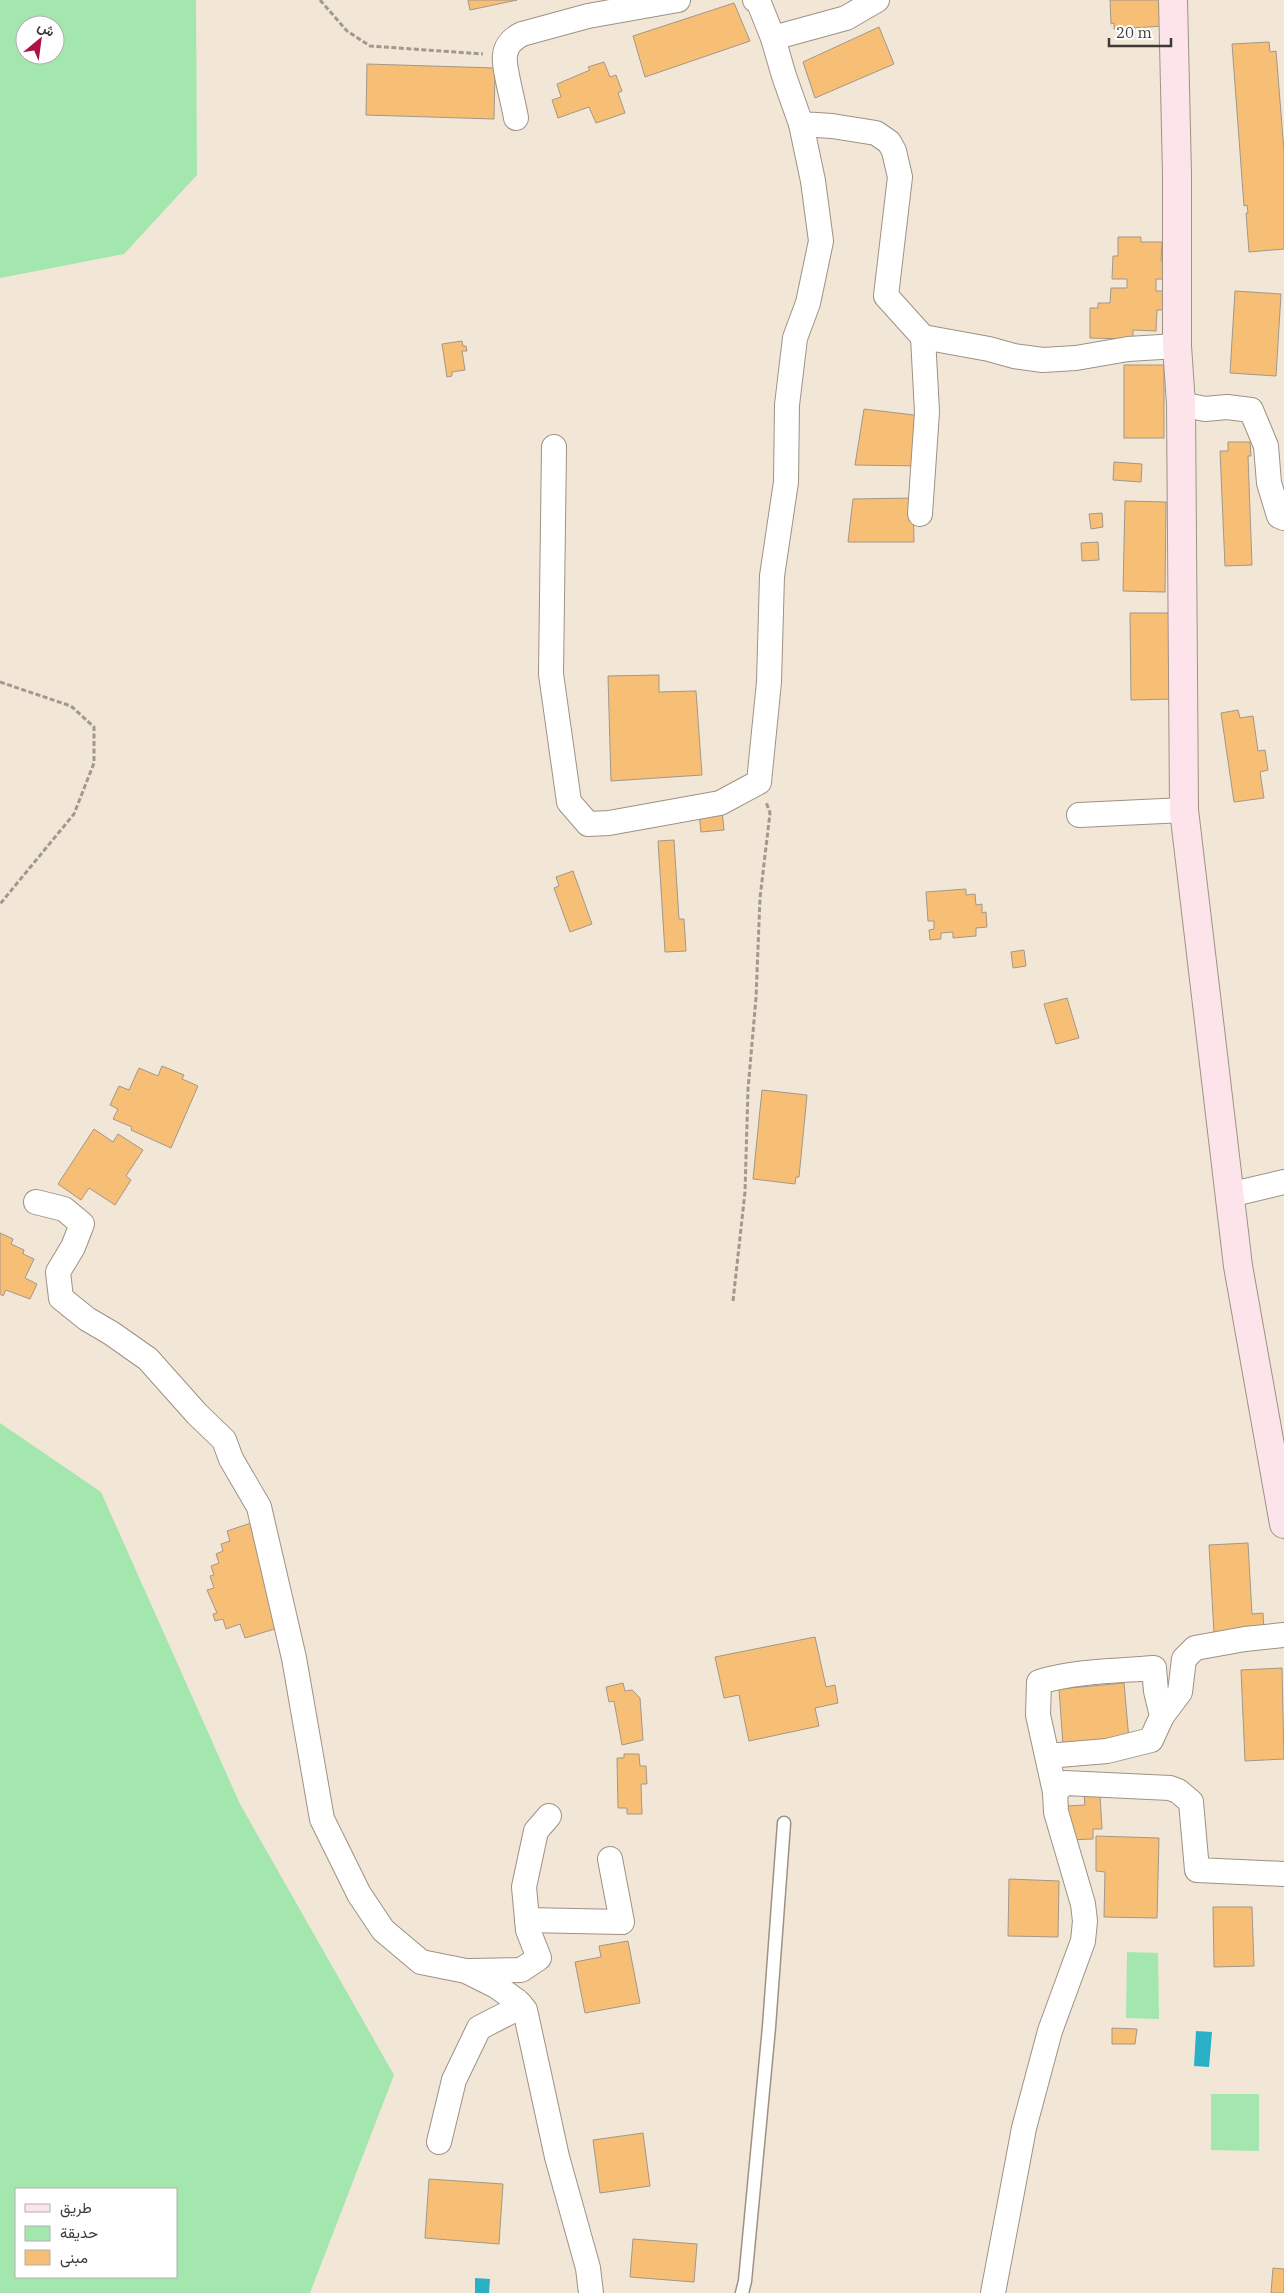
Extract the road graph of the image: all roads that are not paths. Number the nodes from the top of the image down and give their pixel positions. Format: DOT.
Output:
graph roads {
  1 [pos="678,0"];
  2 [pos="755,0"];
  3 [pos="877,0"];
  4 [pos="1173,0"];
  5 [pos="773,38"];
  6 [pos="516,118"];
  7 [pos="802,124"];
  8 [pos="923,337"];
  9 [pos="1177,346"];
  10 [pos="1181,404"];
  11 [pos="554,447"];
  12 [pos="920,514"];
  13 [pos="1284,518"];
  14 [pos="1184,810"];
  15 [pos="1079,815"];
  16 [pos="1284,1182"];
  17 [pos="1229,1195"];
  18 [pos="36,1202"];
  19 [pos="1284,1524"];
  20 [pos="1284,1635"];
  21 [pos="1162,1716"];
  22 [pos="1047,1756"];
  23 [pos="1055,1792"];
  24 [pos="549,1816"];
  25 [pos="784,1823"];
  26 [pos="610,1859"];
  27 [pos="1284,1874"];
  28 [pos="527,1920"];
  29 [pos="466,1971"];
  30 [pos="520,2004"];
  31 [pos="439,2142"];
  32 [pos="591,2293"];
  33 [pos="742,2293"];
  34 [pos="993,2293"];
  1 -- 6 [label="street"];
  2 -- 5 [label="street"];
  3 -- 5 [label="street"];
  4 -- 9 [label="main road"];
  5 -- 7 [label="street"];
  7 -- 8 [label="street"];
  7 -- 11 [label="street"];
  8 -- 9 [label="street"];
  8 -- 12 [label="street"];
  9 -- 10 [label="main road"];
  10 -- 13 [label="street"];
  10 -- 14 [label="main road"];
  14 -- 15 [label="street"];
  14 -- 17 [label="main road"];
  16 -- 17 [label="street"];
  17 -- 19 [label="main road"];
  18 -- 29 [label="street"];
  20 -- 21 [label="street"];
  21 -- 22 [label="street"];
  21 -- 22 [label="street"];
  22 -- 23 [label="street"];
  23 -- 27 [label="street"];
  23 -- 34 [label="street"];
  24 -- 28 [label="street"];
  25 -- 33 [label="lane"];
  26 -- 28 [label="street"];
  28 -- 29 [label="street"];
  29 -- 30 [label="street"];
  30 -- 31 [label="street"];
  30 -- 32 [label="street"];
}
